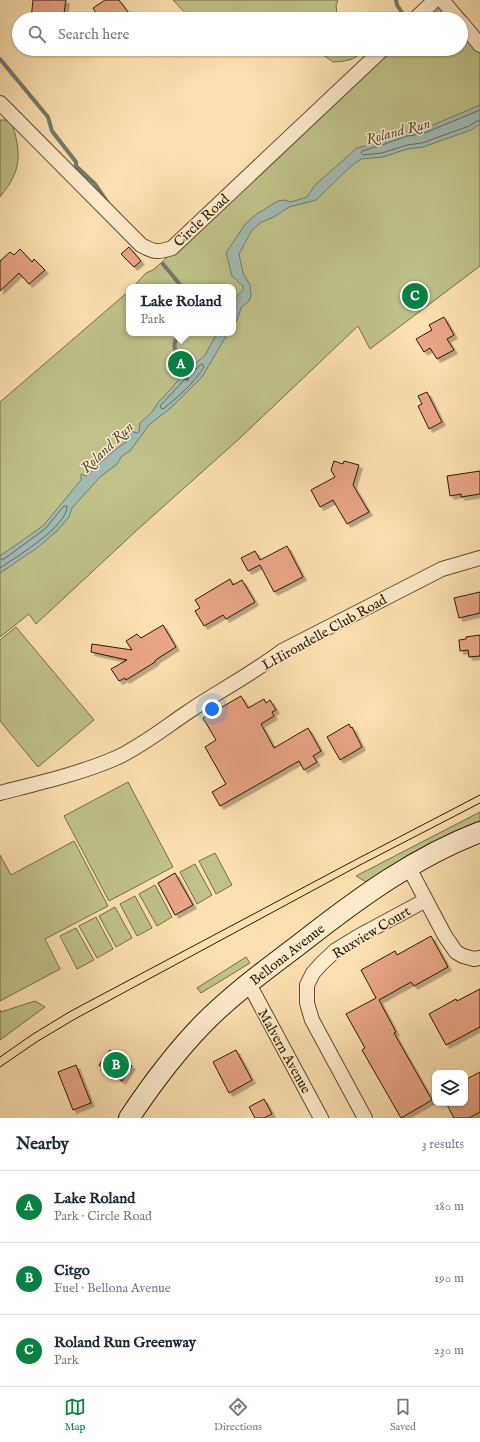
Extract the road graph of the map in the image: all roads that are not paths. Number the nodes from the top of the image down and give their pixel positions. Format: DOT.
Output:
graph roads {
  1 [pos="435,0"];
  2 [pos="442,0"];
  3 [pos="422,12"];
  4 [pos="452,12"];
  5 [pos="468,30"];
  6 [pos="480,44"];
  7 [pos="376,56"];
  8 [pos="0,103"];
  9 [pos="480,558"];
  10 [pos="0,793"];
  11 [pos="480,832"];
  12 [pos="408,866"];
  13 [pos="426,900"];
  14 [pos="480,958"];
  15 [pos="248,984"];
  16 [pos="129,1118"];
  17 [pos="321,1118"];
  18 [pos="364,1118"];
  1 -- 3 [label="street"];
  2 -- 4 [label="street"];
  5 -- 6 [label="street"];
  7 -- 8 [label="street, Circle Road"];
  9 -- 10 [label="street, LHirondelle Club Road"];
  11 -- 12 [label="main road, Bellona Avenue"];
  12 -- 13 [label="street, Ruxview Court"];
  12 -- 15 [label="main road, Bellona Avenue"];
  13 -- 14 [label="street, Ruxview Court"];
  13 -- 18 [label="street, Ruxview Court"];
  15 -- 16 [label="main road, Bellona Avenue"];
  15 -- 17 [label="street, Malvern Avenue"];
}
